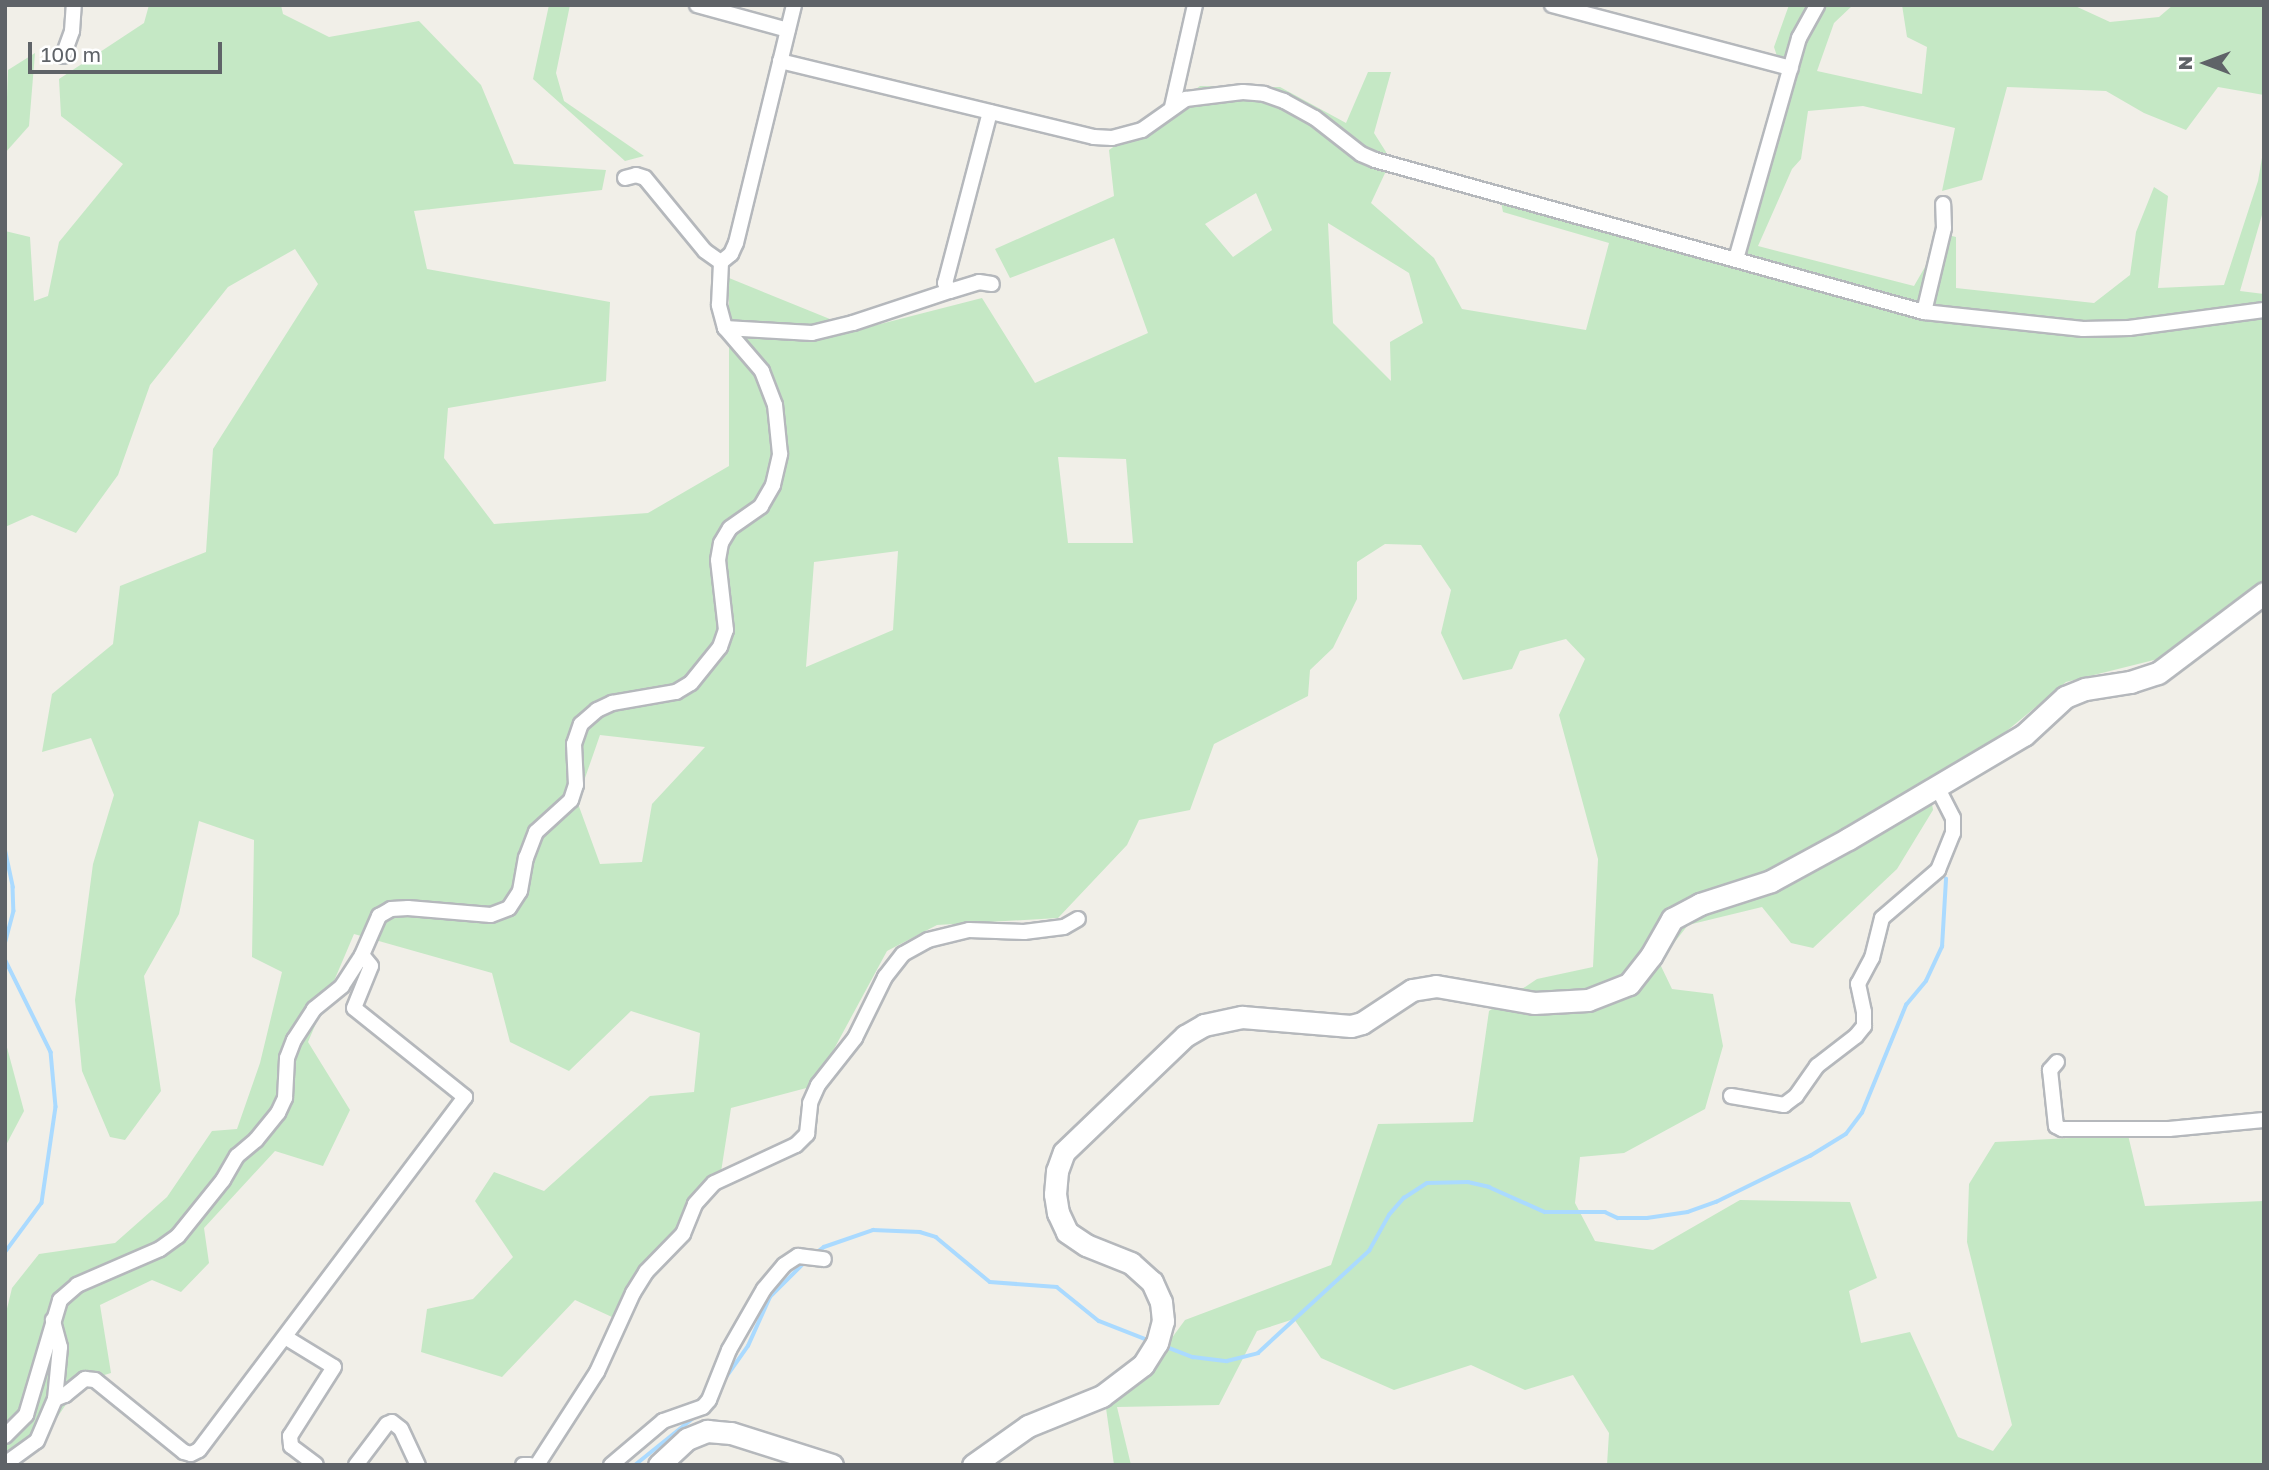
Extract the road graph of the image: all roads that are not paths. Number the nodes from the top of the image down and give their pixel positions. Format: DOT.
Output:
graph roads {
  1 [pos="74,5"];
  2 [pos="697,5"];
  3 [pos="794,5"];
  4 [pos="1195,5"];
  5 [pos="1552,5"];
  6 [pos="1817,5"];
  7 [pos="788,30"];
  8 [pos="63,56"];
  9 [pos="780,61"];
  10 [pos="1791,68"];
  11 [pos="1172,107"];
  12 [pos="990,112"];
  13 [pos="625,177"];
  14 [pos="1943,204"];
  15 [pos="1736,259"];
  16 [pos="721,262"];
  17 [pos="992,284"];
  18 [pos="950,291"];
  19 [pos="2264,310"];
  20 [pos="1924,312"];
  21 [pos="725,328"];
  22 [pos="2264,593"];
  23 [pos="1937,787"];
  24 [pos="1079,919"];
  25 [pos="362,955"];
  26 [pos="2057,1062"];
  27 [pos="1731,1096"];
  28 [pos="2264,1120"];
  29 [pos="824,1259"];
  30 [pos="52,1319"];
  31 [pos="285,1337"];
  32 [pos="55,1399"];
  33 [pos="5,1436"];
  34 [pos="5,1464"];
  35 [pos="316,1465"];
  36 [pos="356,1465"];
  37 [pos="418,1465"];
  38 [pos="523,1465"];
  39 [pos="530,1465"];
  40 [pos="537,1465"];
  41 [pos="611,1465"];
  42 [pos="659,1465"];
  43 [pos="832,1465"];
  44 [pos="973,1465"];
  1 -- 8 [label="street"];
  2 -- 7 [label="street"];
  3 -- 7 [label="street"];
  4 -- 11 [label="street"];
  5 -- 10 [label="street"];
  6 -- 10 [label="street"];
  7 -- 9 [label="street"];
  9 -- 12 [label="street"];
  9 -- 16 [label="street"];
  10 -- 15 [label="street"];
  11 -- 12 [label="street"];
  11 -- 15 [label="street"];
  12 -- 18 [label="street"];
  13 -- 16 [label="street"];
  14 -- 20 [label="street"];
  15 -- 20 [label="street"];
  16 -- 21 [label="street"];
  17 -- 18 [label="street"];
  18 -- 21 [label="street"];
  19 -- 20 [label="street"];
  21 -- 25 [label="street"];
  22 -- 23 [label="street"];
  23 -- 27 [label="street"];
  23 -- 44 [label="street"];
  24 -- 40 [label="street"];
  25 -- 30 [label="street"];
  25 -- 31 [label="street"];
  26 -- 28 [label="street"];
  29 -- 41 [label="street"];
  30 -- 32 [label="street"];
  30 -- 33 [label="street"];
  31 -- 32 [label="street"];
  31 -- 35 [label="street"];
  32 -- 34 [label="street"];
  36 -- 37 [label="street"];
  38 -- 39 [label="street"];
  42 -- 43 [label="street"];
}
